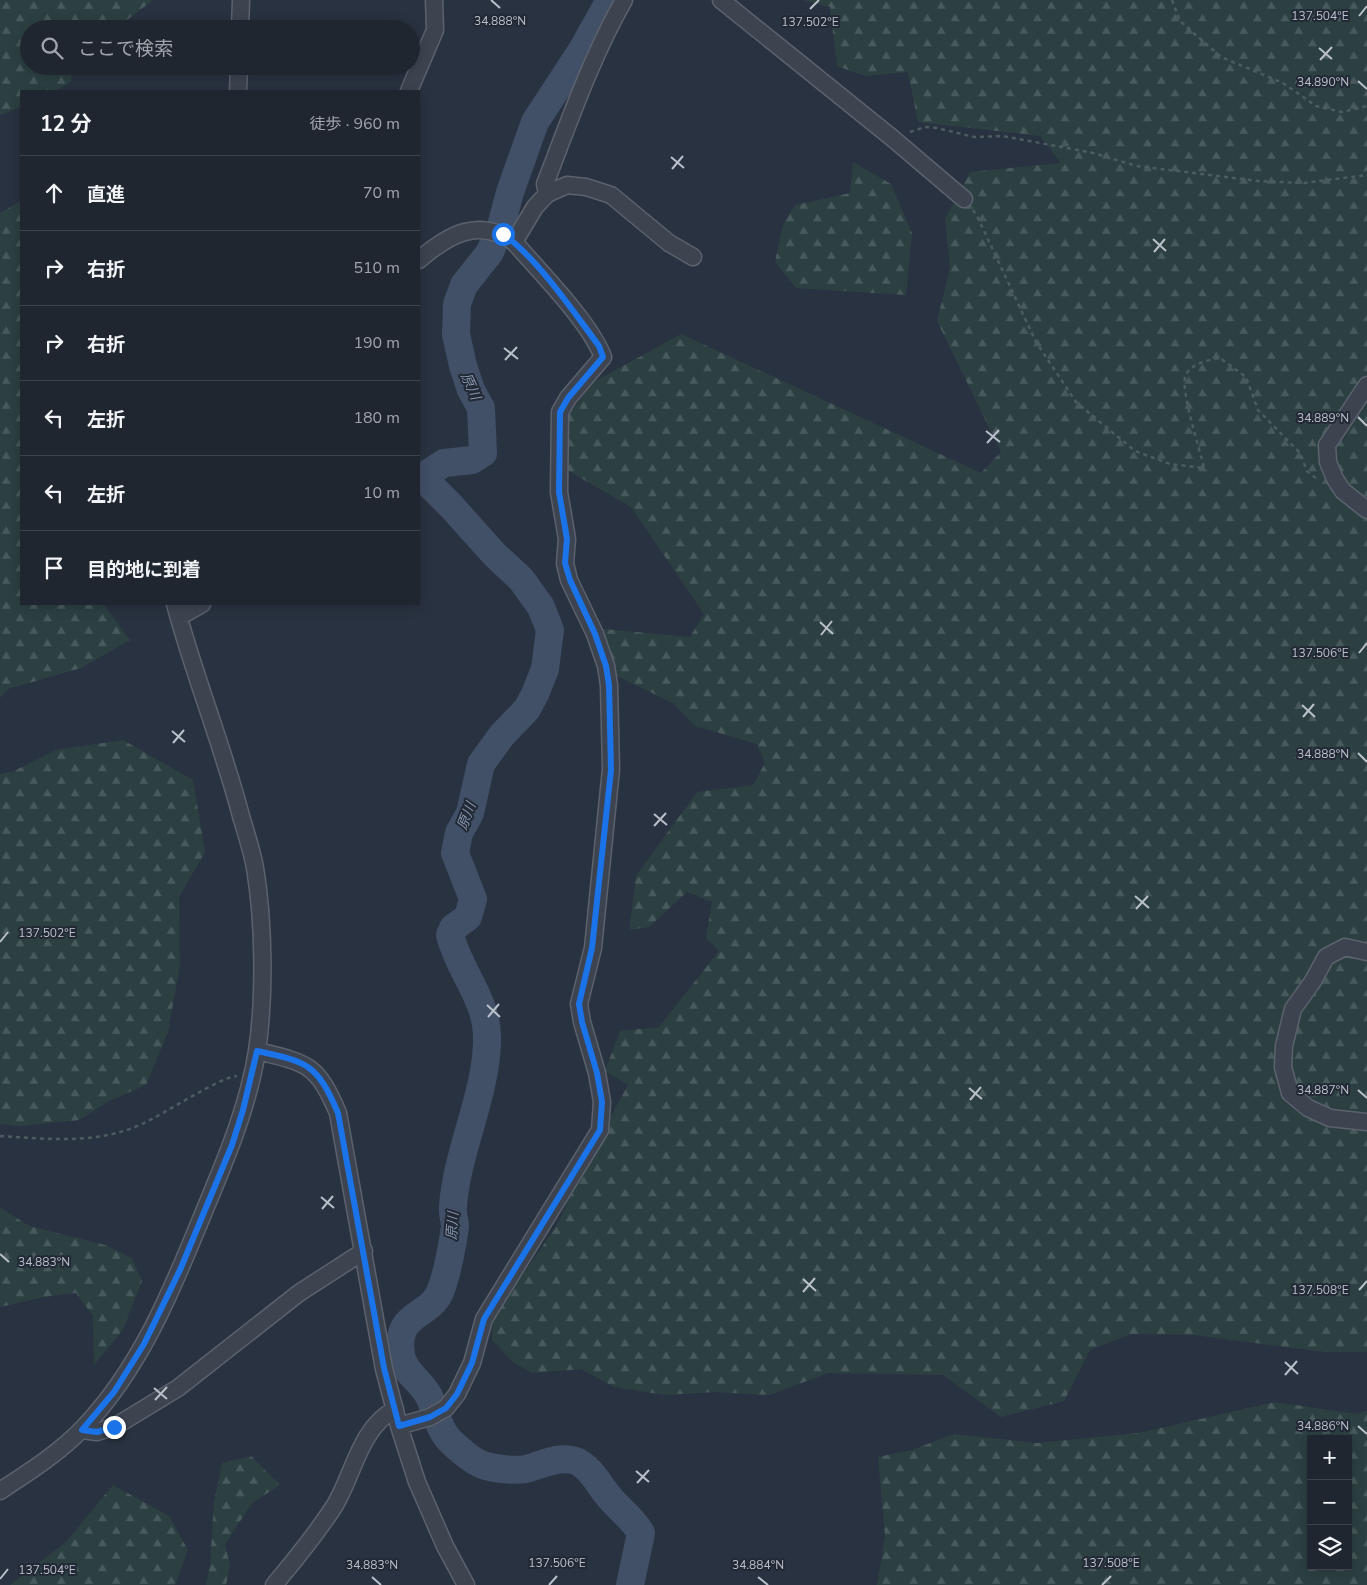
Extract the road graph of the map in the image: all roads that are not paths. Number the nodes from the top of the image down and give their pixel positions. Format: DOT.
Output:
graph roads {
  1 [pos="241,0"];
  2 [pos="434,0"];
  3 [pos="624,0"];
  4 [pos="721,0"];
  5 [pos="240,20"];
  6 [pos="420,64"];
  7 [pos="239,75"];
  8 [pos="416,75"];
  9 [pos="238,90"];
  10 [pos="409,90"];
  11 [pos="547,194"];
  12 [pos="964,199"];
  13 [pos="503,236"];
  14 [pos="693,257"];
  15 [pos="420,259"];
  16 [pos="1367,385"];
  17 [pos="1367,510"];
  18 [pos="198,605"];
  19 [pos="177,610"];
  20 [pos="1367,952"];
  21 [pos="257,1051"];
  22 [pos="1367,1122"];
  23 [pos="364,1251"];
  24 [pos="395,1409"];
  25 [pos="399,1426"];
  26 [pos="82,1430"];
  27 [pos="0,1491"];
  28 [pos="274,1585"];
  29 [pos="466,1585"];
  1 -- 5 [label="street"];
  2 -- 6 [label="street"];
  3 -- 11 [label="street"];
  4 -- 12 [label="street"];
  7 -- 9 [label="street"];
  8 -- 10 [label="street"];
  11 -- 13 [label="street"];
  11 -- 14 [label="street"];
  13 -- 15 [label="street"];
  13 -- 25 [label="street"];
  16 -- 17 [label="street"];
  18 -- 19 [label="street"];
  19 -- 21 [label="street"];
  20 -- 22 [label="street"];
  21 -- 23 [label="street"];
  21 -- 26 [label="street"];
  23 -- 24 [label="street"];
  23 -- 26 [label="street"];
  24 -- 25 [label="street"];
  24 -- 28 [label="street"];
  25 -- 29 [label="street"];
  26 -- 27 [label="street"];
}
